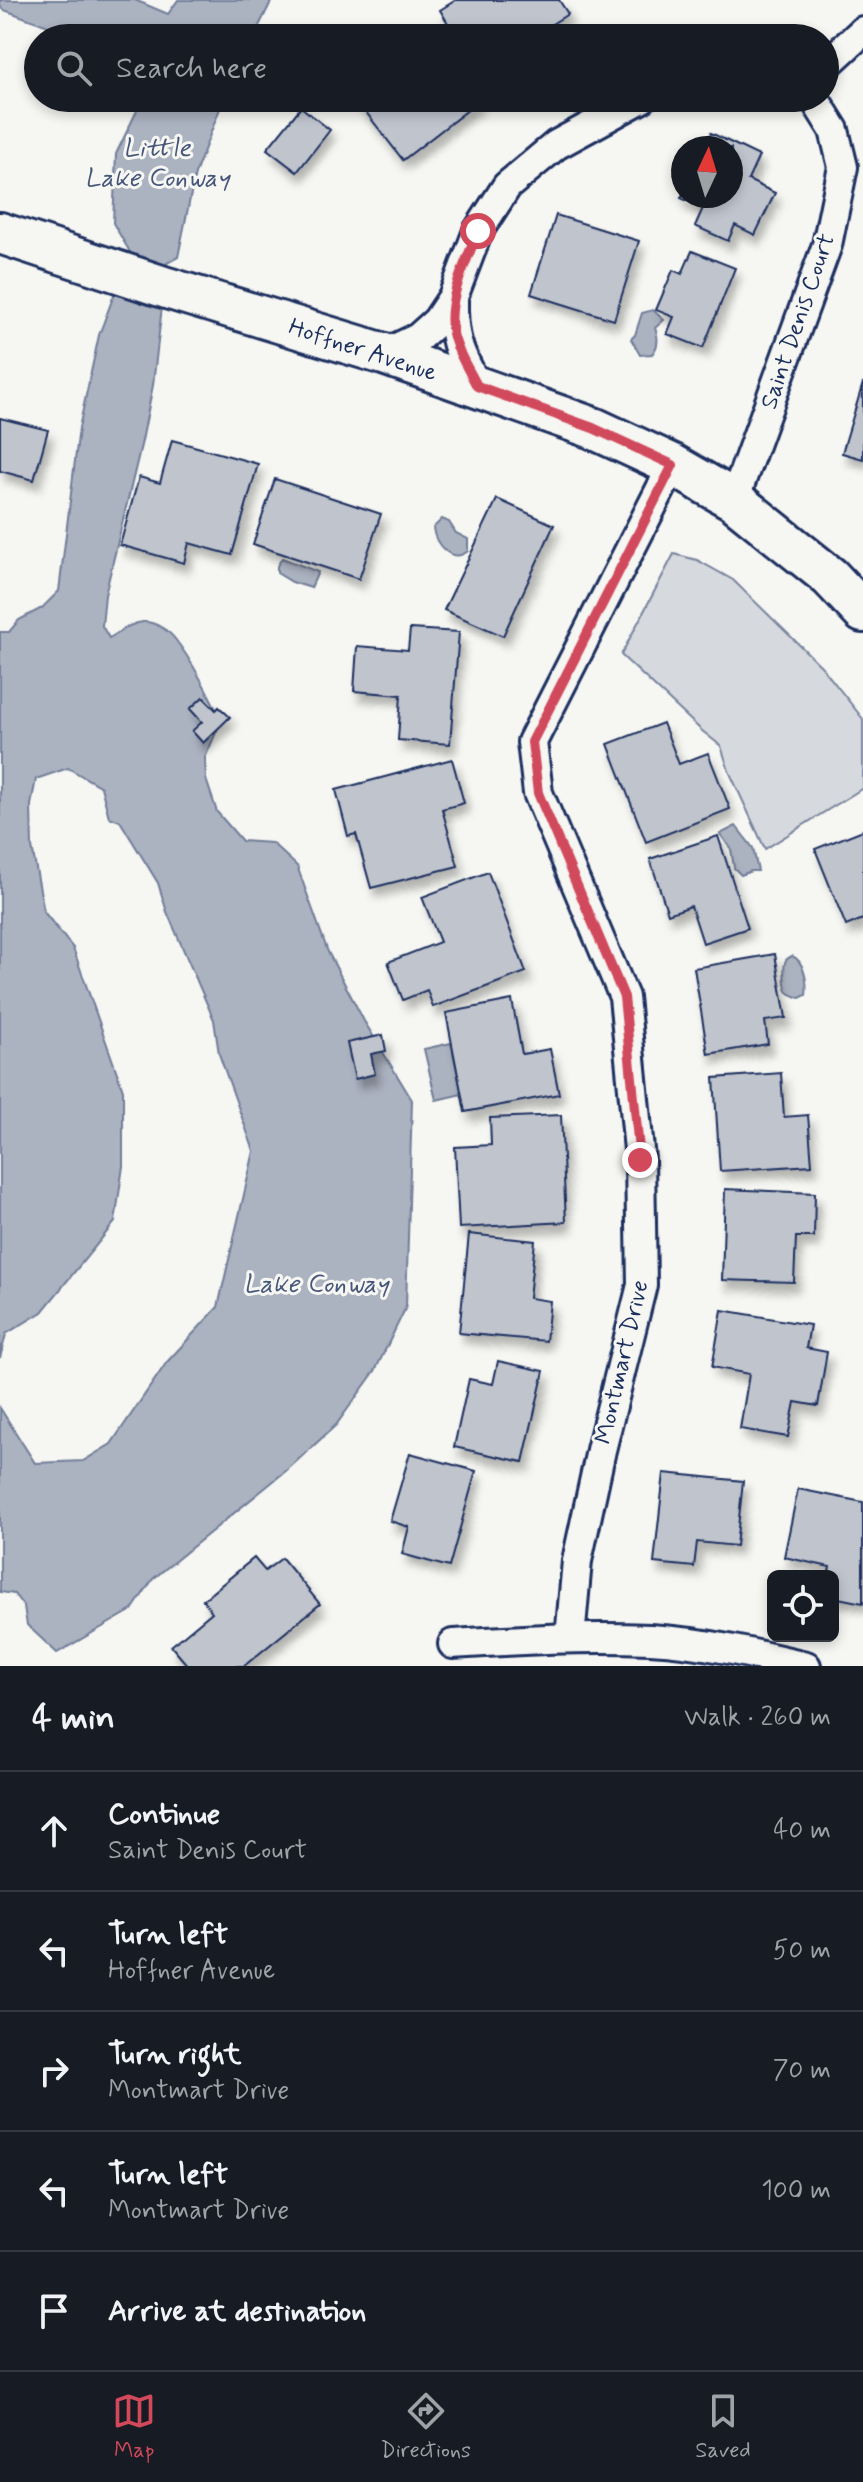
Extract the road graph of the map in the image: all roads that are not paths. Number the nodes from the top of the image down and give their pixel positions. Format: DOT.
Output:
graph roads {
  1 [pos="863,31"];
  2 [pos="839,53"];
  3 [pos="616,112"];
  4 [pos="823,112"];
  5 [pos="0,233"];
  6 [pos="453,297"];
  7 [pos="384,354"];
  8 [pos="477,386"];
  9 [pos="673,465"];
  10 [pos="734,500"];
  11 [pos="863,612"];
  12 [pos="570,1638"];
  13 [pos="453,1644"];
  14 [pos="806,1666"];
  1 -- 2 [label="street"];
  3 -- 6 [label="street"];
  4 -- 10 [label="street, Saint Denis Court"];
  5 -- 7 [label="main road, Hoffner Avenue"];
  6 -- 7 [label="street"];
  6 -- 8 [label="street"];
  7 -- 8 [label="main road, Hoffner Avenue"];
  8 -- 9 [label="main road, Hoffner Avenue"];
  9 -- 10 [label="main road, Hoffner Avenue"];
  9 -- 12 [label="street, Montmart Drive"];
  10 -- 11 [label="main road, Hoffner Avenue"];
  12 -- 13 [label="street"];
  12 -- 14 [label="street"];
}
